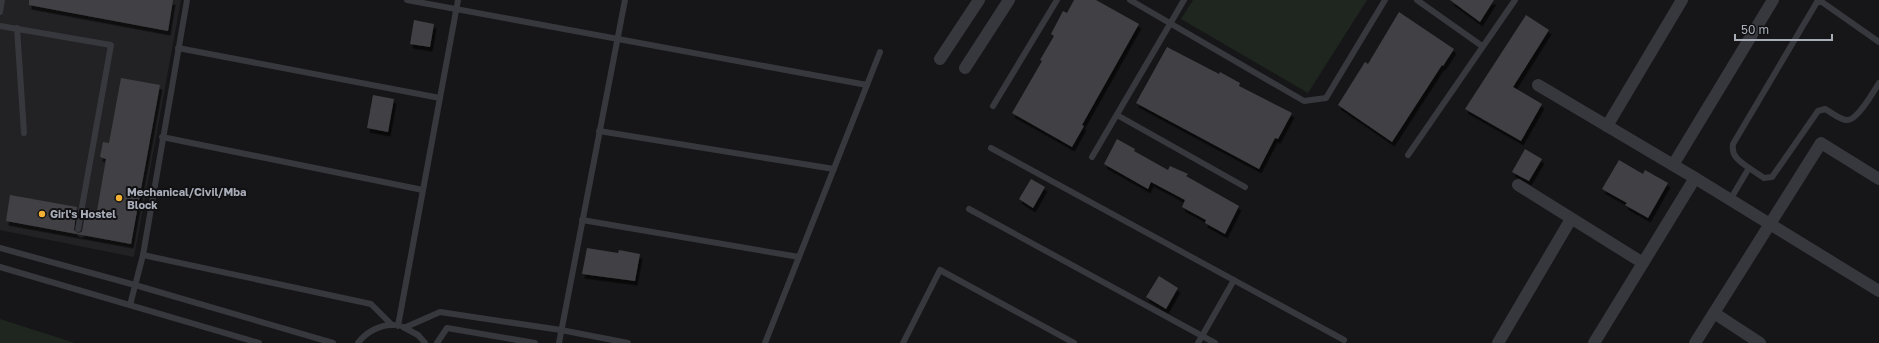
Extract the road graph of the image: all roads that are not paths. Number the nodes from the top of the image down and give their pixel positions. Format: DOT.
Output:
graph roads {
  1 [pos="2,0"];
  2 [pos="187,0"];
  3 [pos="407,0"];
  4 [pos="458,0"];
  5 [pos="625,0"];
  6 [pos="979,0"];
  7 [pos="1009,0"];
  8 [pos="1057,0"];
  9 [pos="1130,0"];
  10 [pos="1184,0"];
  11 [pos="1385,0"];
  12 [pos="1418,0"];
  13 [pos="1515,0"];
  14 [pos="1682,0"];
  15 [pos="1773,0"];
  16 [pos="456,9"];
  17 [pos="0,12"];
  18 [pos="1170,22"];
  19 [pos="0,26"];
  20 [pos="17,28"];
  21 [pos="618,38"];
  22 [pos="1879,42"];
  23 [pos="1482,46"];
  24 [pos="178,48"];
  25 [pos="880,52"];
  26 [pos="940,59"];
  27 [pos="965,68"];
  28 [pos="1879,83"];
  29 [pos="867,84"];
  30 [pos="1538,85"];
  31 [pos="440,98"];
  32 [pos="993,106"];
  33 [pos="1118,115"];
  34 [pos="1607,126"];
  35 [pos="599,131"];
  36 [pos="24,133"];
  37 [pos="162,137"];
  38 [pos="991,148"];
  39 [pos="1408,155"];
  40 [pos="1092,157"];
  41 [pos="1673,164"];
  42 [pos="1749,168"];
  43 [pos="834,169"];
  44 [pos="1695,178"];
  45 [pos="1879,180"];
  46 [pos="1518,185"];
  47 [pos="1245,187"];
  48 [pos="423,190"];
  49 [pos="1730,200"];
  50 [pos="969,209"];
  51 [pos="1572,218"];
  52 [pos="582,220"];
  53 [pos="1770,224"];
  54 [pos="78,229"];
  55 [pos="0,248"];
  56 [pos="142,255"];
  57 [pos="799,257"];
  58 [pos="1643,264"];
  59 [pos="0,267"];
  60 [pos="1234,280"];
  61 [pos="135,285"];
  62 [pos="1879,291"];
  63 [pos="130,305"];
  64 [pos="1714,313"];
  65 [pos="395,325"];
  66 [pos="406,327"];
  67 [pos="562,330"];
  68 [pos="1202,336"];
  69 [pos="1344,340"];
  70 [pos="259,343"];
  71 [pos="333,343"];
  72 [pos="358,343"];
  73 [pos="425,343"];
  74 [pos="437,343"];
  75 [pos="535,343"];
  76 [pos="559,343"];
  77 [pos="628,343"];
  78 [pos="765,343"];
  79 [pos="903,343"];
  80 [pos="1074,343"];
  81 [pos="1198,343"];
  82 [pos="1215,343"];
  83 [pos="1498,343"];
  84 [pos="1594,343"];
  85 [pos="1695,343"];
  86 [pos="1760,343"];
  1 -- 17 [label="lane"];
  2 -- 24 [label="lane"];
  3 -- 16 [label="lane"];
  4 -- 16 [label="lane"];
  5 -- 21 [label="lane"];
  6 -- 26 [label="street"];
  7 -- 27 [label="street"];
  8 -- 32 [label="lane"];
  9 -- 18 [label="lane"];
  10 -- 18 [label="lane"];
  11 -- 18 [label="lane"];
  12 -- 23 [label="lane"];
  13 -- 23 [label="lane"];
  14 -- 34 [label="street"];
  15 -- 41 [label="street"];
  16 -- 21 [label="lane"];
  16 -- 31 [label="lane"];
  18 -- 33 [label="lane"];
  19 -- 20 [label="lane"];
  20 -- 36 [label="lane"];
  20 -- 54 [label="lane"];
  21 -- 29 [label="lane"];
  21 -- 35 [label="lane"];
  22 -- 42 [label="lane"];
  23 -- 39 [label="lane"];
  24 -- 31 [label="lane"];
  24 -- 37 [label="lane"];
  25 -- 29 [label="lane"];
  28 -- 42 [label="lane"];
  29 -- 43 [label="lane"];
  30 -- 34 [label="street"];
  31 -- 48 [label="lane"];
  33 -- 40 [label="lane"];
  33 -- 47 [label="lane"];
  34 -- 41 [label="street"];
  35 -- 43 [label="lane"];
  35 -- 52 [label="lane"];
  37 -- 48 [label="lane"];
  37 -- 56 [label="lane"];
  38 -- 60 [label="lane"];
  41 -- 44 [label="street"];
  42 -- 49 [label="lane"];
  43 -- 57 [label="lane"];
  44 -- 49 [label="street"];
  44 -- 58 [label="street"];
  45 -- 53 [label="street"];
  46 -- 51 [label="street"];
  48 -- 65 [label="lane"];
  49 -- 53 [label="street"];
  50 -- 68 [label="lane"];
  51 -- 58 [label="street"];
  51 -- 83 [label="street"];
  52 -- 57 [label="lane"];
  52 -- 67 [label="lane"];
  53 -- 62 [label="street"];
  53 -- 64 [label="street"];
  55 -- 61 [label="lane"];
  56 -- 61 [label="lane"];
  56 -- 65 [label="lane"];
  57 -- 78 [label="lane"];
  58 -- 84 [label="street"];
  59 -- 63 [label="lane"];
  60 -- 68 [label="lane"];
  60 -- 69 [label="lane"];
  61 -- 63 [label="lane"];
  61 -- 71 [label="lane"];
  63 -- 70 [label="lane"];
  64 -- 85 [label="street"];
  64 -- 86 [label="street"];
  65 -- 66 [label="lane"];
  65 -- 72 [label="lane"];
  66 -- 67 [label="lane"];
  66 -- 73 [label="lane"];
  67 -- 76 [label="lane"];
  67 -- 77 [label="lane"];
  68 -- 81 [label="lane"];
  68 -- 82 [label="lane"];
  74 -- 75 [label="lane"];
  79 -- 80 [label="lane"];
}
